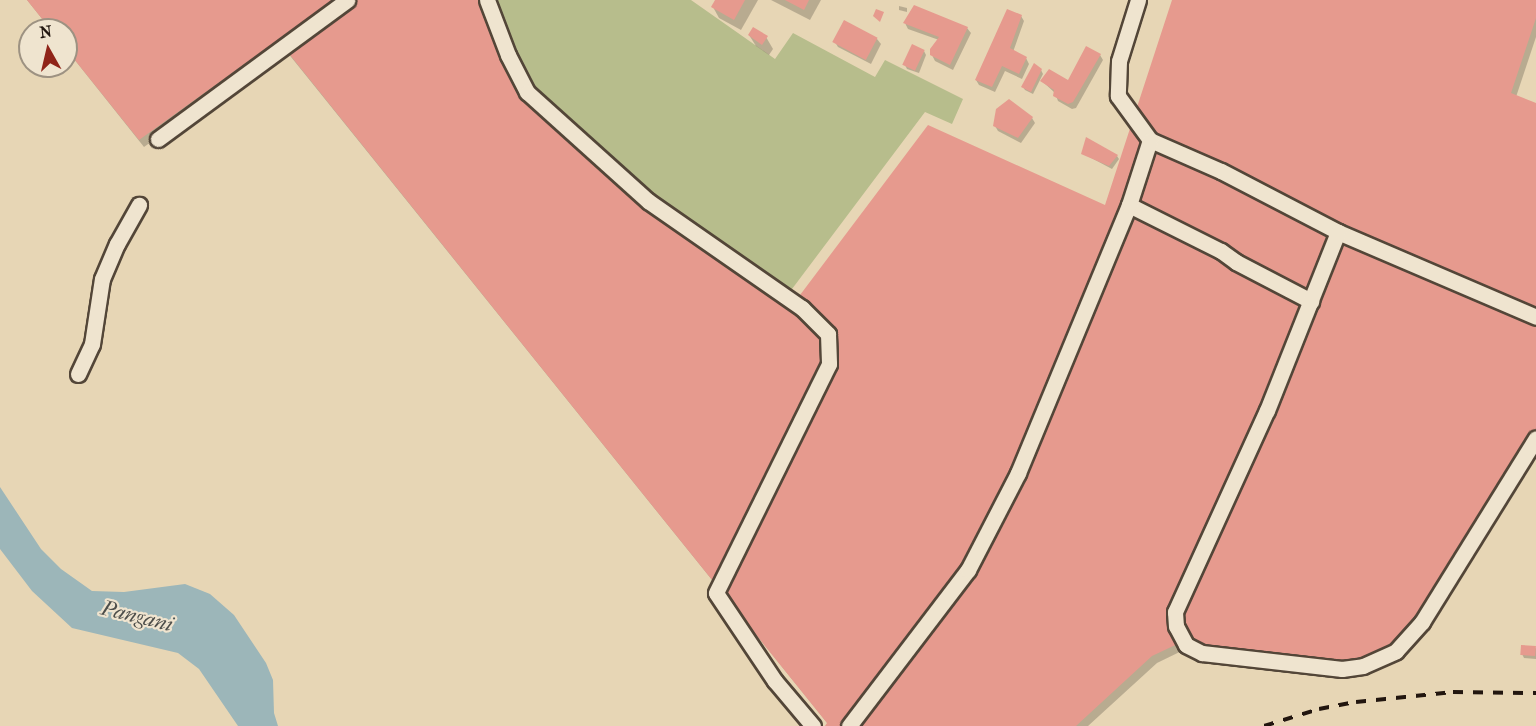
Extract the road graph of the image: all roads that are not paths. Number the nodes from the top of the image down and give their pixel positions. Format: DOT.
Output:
graph roads {
  1 [pos="347,0"];
  2 [pos="487,0"];
  3 [pos="1138,0"];
  4 [pos="158,139"];
  5 [pos="1150,140"];
  6 [pos="139,205"];
  7 [pos="1129,205"];
  8 [pos="1338,232"];
  9 [pos="1311,301"];
  10 [pos="1536,317"];
  11 [pos="78,374"];
  12 [pos="1536,438"];
  13 [pos="813,726"];
  14 [pos="849,726"];
  1 -- 4 [label="street"];
  2 -- 13 [label="street"];
  3 -- 5 [label="street"];
  5 -- 7 [label="street"];
  5 -- 8 [label="street"];
  6 -- 11 [label="street"];
  7 -- 9 [label="street"];
  7 -- 14 [label="street"];
  8 -- 9 [label="street"];
  8 -- 10 [label="street"];
  9 -- 12 [label="street"];
}
